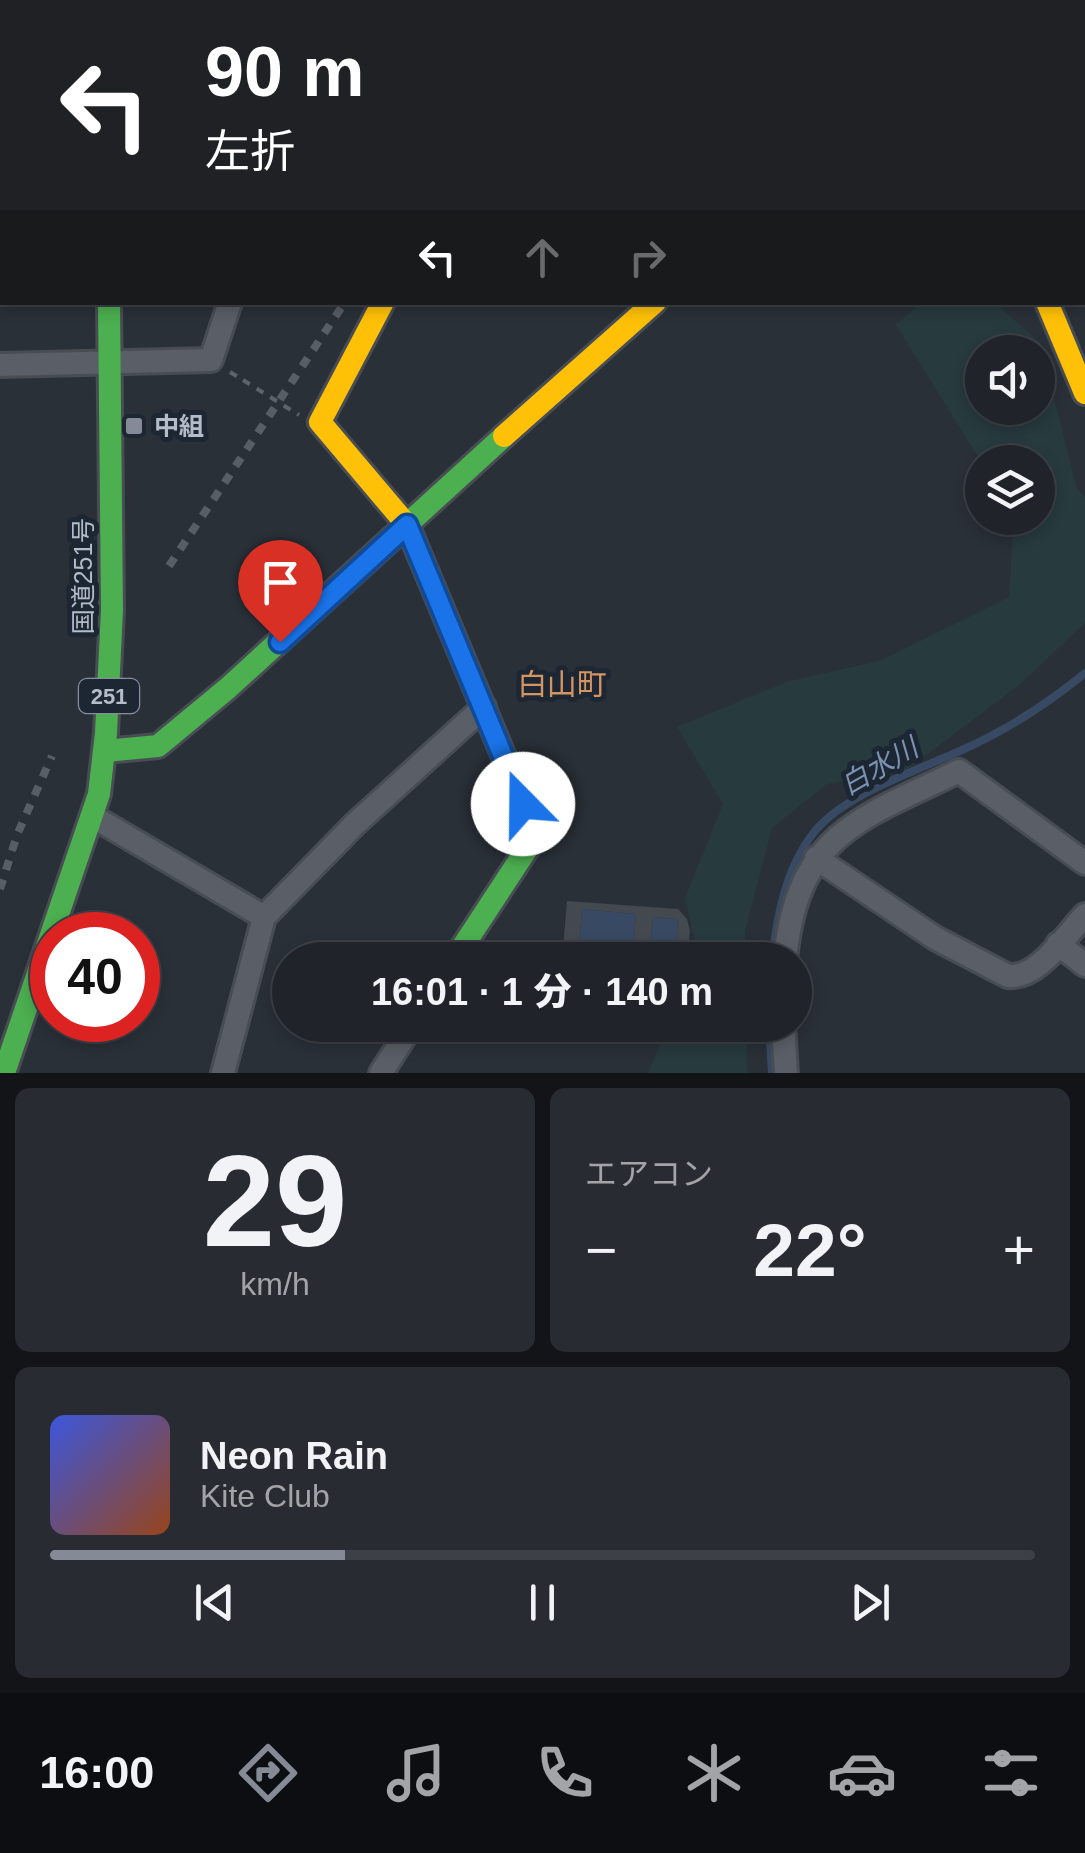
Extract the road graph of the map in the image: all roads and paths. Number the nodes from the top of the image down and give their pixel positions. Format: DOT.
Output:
graph roads {
  1 [pos="109,305"];
  2 [pos="229,305"];
  3 [pos="382,305"];
  4 [pos="651,305"];
  5 [pos="1048,305"];
  6 [pos="109,361"];
  7 [pos="0,365"];
  8 [pos="243,380"];
  9 [pos="1085,393"];
  10 [pos="299,415"];
  11 [pos="407,525"];
  12 [pos="484,707"];
  13 [pos="105,751"];
  14 [pos="92,816"];
  15 [pos="816,858"];
  16 [pos="1085,864"];
  17 [pos="1085,915"];
  18 [pos="264,917"];
  19 [pos="466,942"];
  20 [pos="786,942"];
  21 [pos="1058,944"];
  22 [pos="1085,965"];
  23 [pos="401,1042"];
  24 [pos="785,1042"];
  25 [pos="4,1073"];
  26 [pos="223,1073"];
  27 [pos="381,1073"];
  28 [pos="786,1073"];
  1 -- 6 [label="main road, 国道251号 / 251"];
  2 -- 6 [label="street"];
  3 -- 11 [label="main road"];
  4 -- 11 [label="main road"];
  5 -- 9 [label="main road"];
  6 -- 7 [label="street"];
  6 -- 13 [label="main road, 国道251号 / 251"];
  8 -- 10 [label="path, bridge"];
  11 -- 12 [label="main road"];
  11 -- 13 [label="main road"];
  12 -- 18 [label="street"];
  12 -- 19 [label="main road"];
  13 -- 14 [label="main road, 国道251号 / 251"];
  14 -- 18 [label="street"];
  14 -- 25 [label="main road, 国道251号 / 251"];
  15 -- 16 [label="street"];
  15 -- 20 [label="street"];
  15 -- 21 [label="street"];
  17 -- 21 [label="street"];
  18 -- 26 [label="street"];
  21 -- 22 [label="street"];
  23 -- 27 [label="street"];
  24 -- 28 [label="street"];
}
